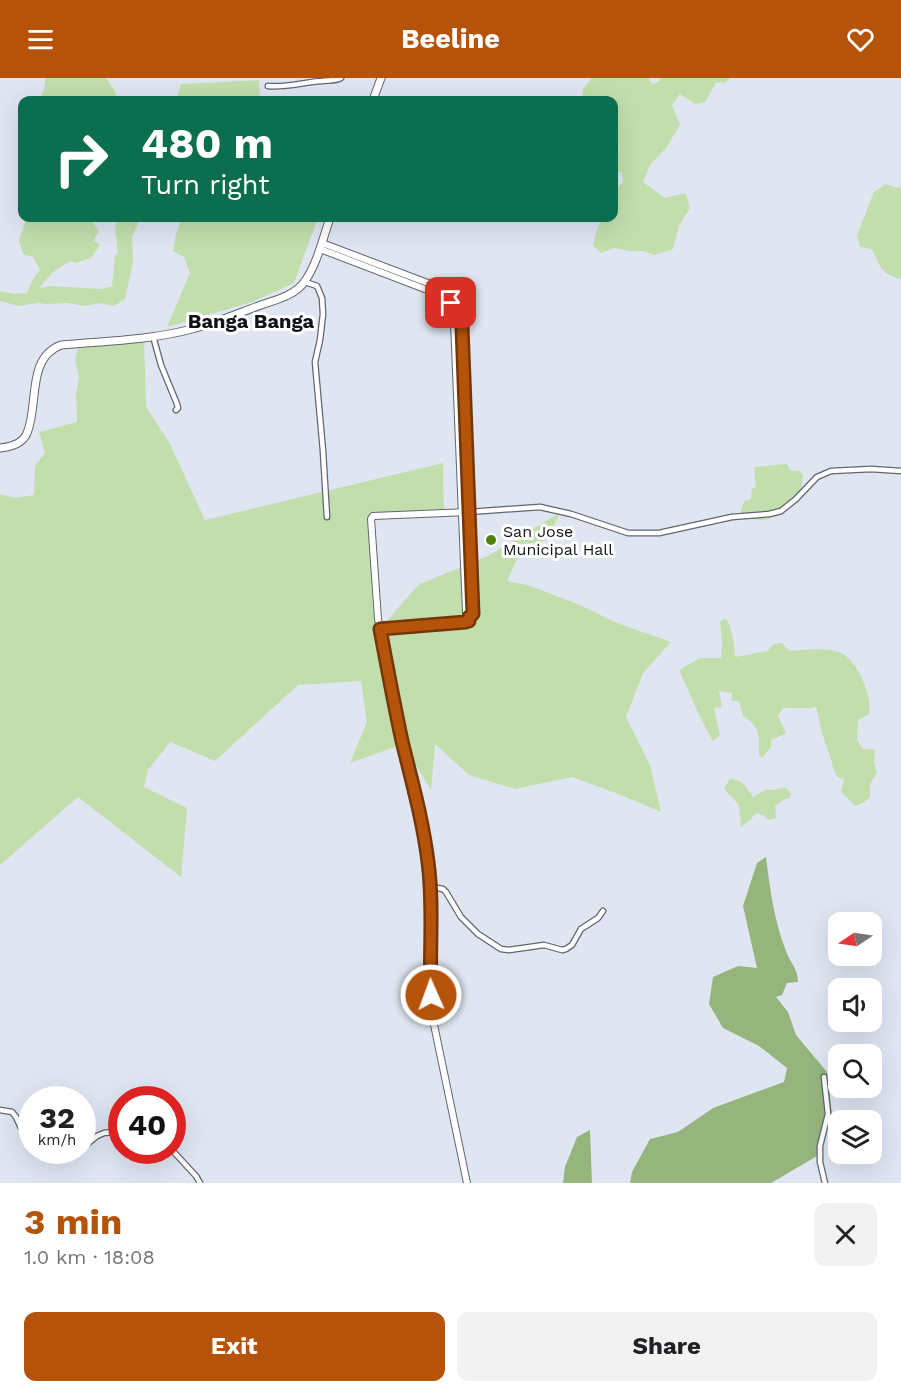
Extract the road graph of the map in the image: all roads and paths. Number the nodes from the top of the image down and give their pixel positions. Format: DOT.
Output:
graph roads {
  1 [pos="341,78"];
  2 [pos="381,78"];
  3 [pos="268,86"];
  4 [pos="374,96"];
  5 [pos="329,222"];
  6 [pos="321,246"];
  7 [pos="305,282"];
  8 [pos="153,336"];
  9 [pos="176,410"];
  10 [pos="0,448"];
  11 [pos="901,471"];
  12 [pos="465,513"];
  13 [pos="327,517"];
  14 [pos="380,629"];
  15 [pos="431,887"];
  16 [pos="603,911"];
  17 [pos="824,1077"];
  18 [pos="0,1110"];
  19 [pos="18,1121"];
  20 [pos="185,1164"];
  21 [pos="200,1183"];
  22 [pos="467,1183"];
  23 [pos="825,1183"];
  1 -- 3 [label="street"];
  2 -- 4 [label="main road"];
  5 -- 6 [label="main road"];
  6 -- 7 [label="main road"];
  6 -- 12 [label="street"];
  7 -- 8 [label="main road"];
  7 -- 13 [label="street"];
  8 -- 9 [label="street"];
  8 -- 10 [label="main road"];
  11 -- 12 [label="street"];
  12 -- 14 [label="street"];
  12 -- 14 [label="street"];
  14 -- 15 [label="street"];
  15 -- 16 [label="street"];
  15 -- 22 [label="street"];
  17 -- 23 [label="street"];
  18 -- 19 [label="street"];
  20 -- 21 [label="street"];
}
